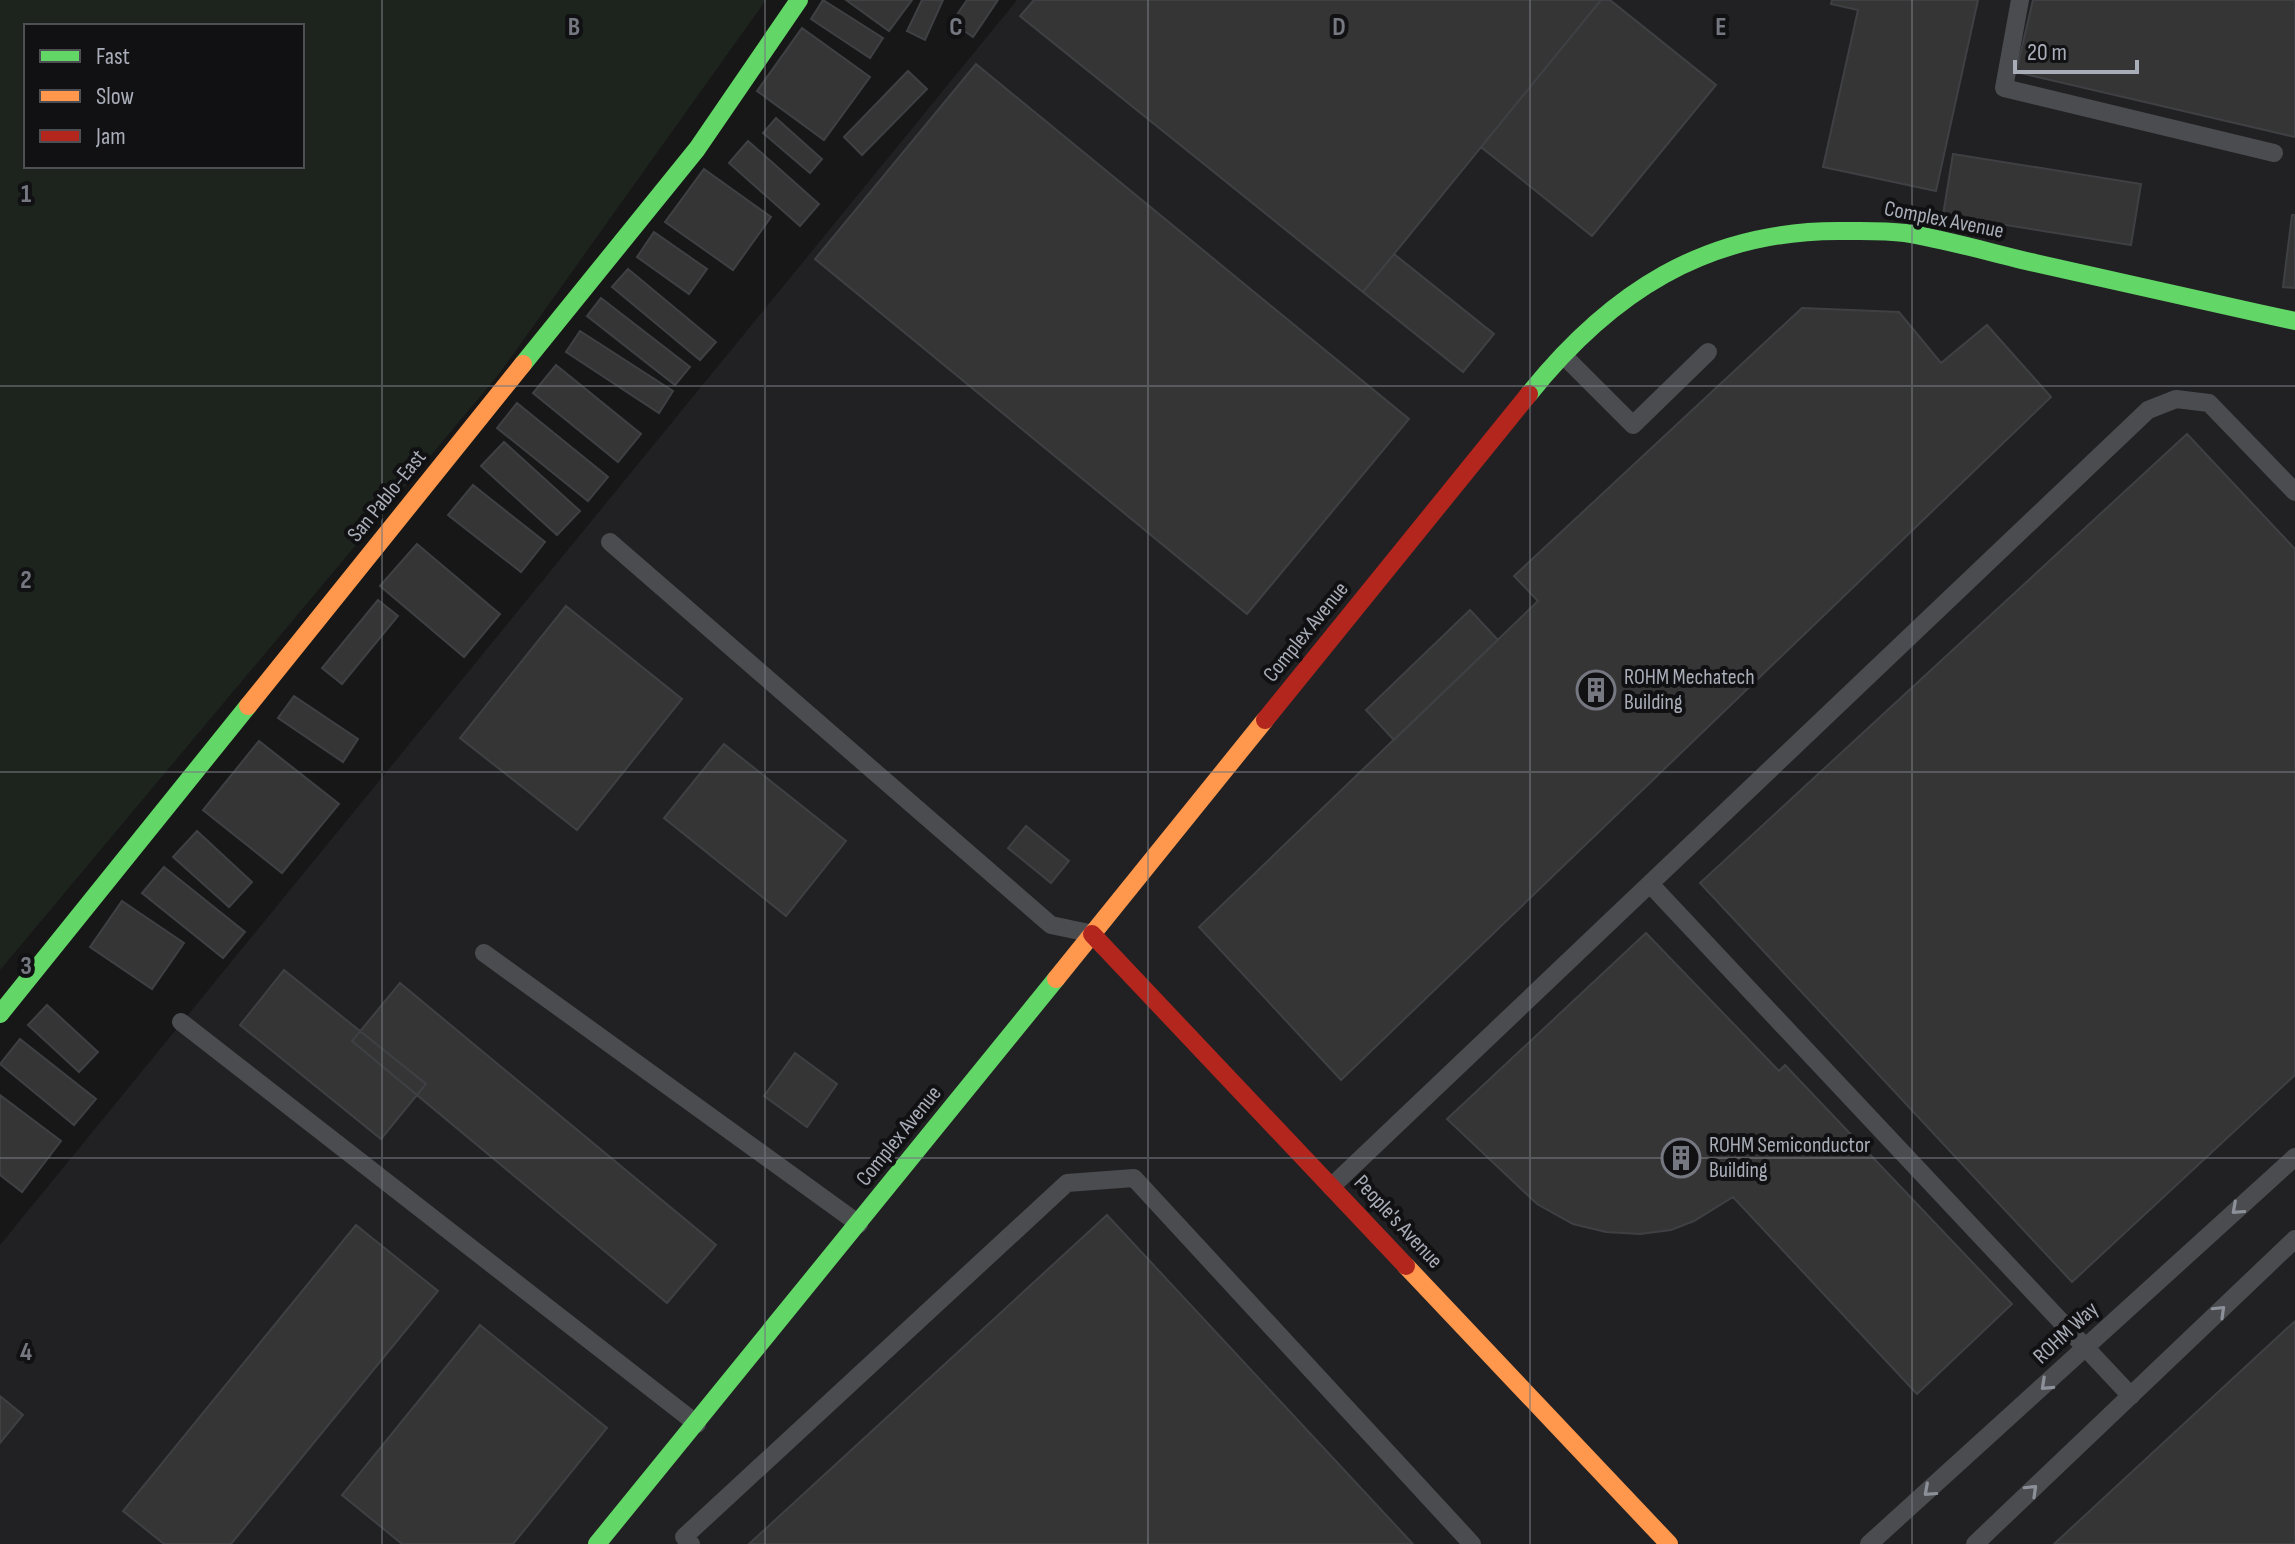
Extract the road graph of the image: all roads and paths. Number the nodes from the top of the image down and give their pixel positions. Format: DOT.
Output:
graph roads {
  1 [pos="799,0"];
  2 [pos="2020,0"];
  3 [pos="2274,153"];
  4 [pos="2295,321"];
  5 [pos="1708,352"];
  6 [pos="1563,355"];
  7 [pos="2295,492"];
  8 [pos="610,542"];
  9 [pos="1651,885"];
  10 [pos="1092,934"];
  11 [pos="484,953"];
  12 [pos="0,1014"];
  13 [pos="181,1022"];
  14 [pos="2295,1157"];
  15 [pos="1331,1187"];
  16 [pos="859,1224"];
  17 [pos="2295,1239"];
  18 [pos="2086,1348"];
  19 [pos="2131,1396"];
  20 [pos="697,1424"];
  21 [pos="597,1544"];
  22 [pos="691,1544"];
  23 [pos="1472,1544"];
  24 [pos="1669,1544"];
  25 [pos="1869,1544"];
  26 [pos="1975,1544"];
  1 -- 12 [label="street, San Pablo-East"];
  2 -- 3 [label="lane"];
  4 -- 6 [label="street, Complex Avenue"];
  5 -- 6 [label="lane"];
  6 -- 10 [label="street, Complex Avenue"];
  7 -- 9 [label="lane"];
  8 -- 10 [label="lane"];
  9 -- 15 [label="lane"];
  9 -- 18 [label="lane"];
  10 -- 15 [label="street, People's Avenue"];
  10 -- 16 [label="street, Complex Avenue"];
  11 -- 16 [label="lane"];
  13 -- 20 [label="lane"];
  14 -- 18 [label="lane, ROHM Way, one-way"];
  15 -- 24 [label="street, People's Avenue"];
  16 -- 20 [label="street, Complex Avenue"];
  19 -- 17 [label="lane, one-way"];
  18 -- 19 [label="lane"];
  18 -- 25 [label="lane, ROHM Way, one-way"];
  26 -- 19 [label="lane, one-way"];
  20 -- 21 [label="street, Complex Avenue"];
  22 -- 23 [label="lane"];
}
